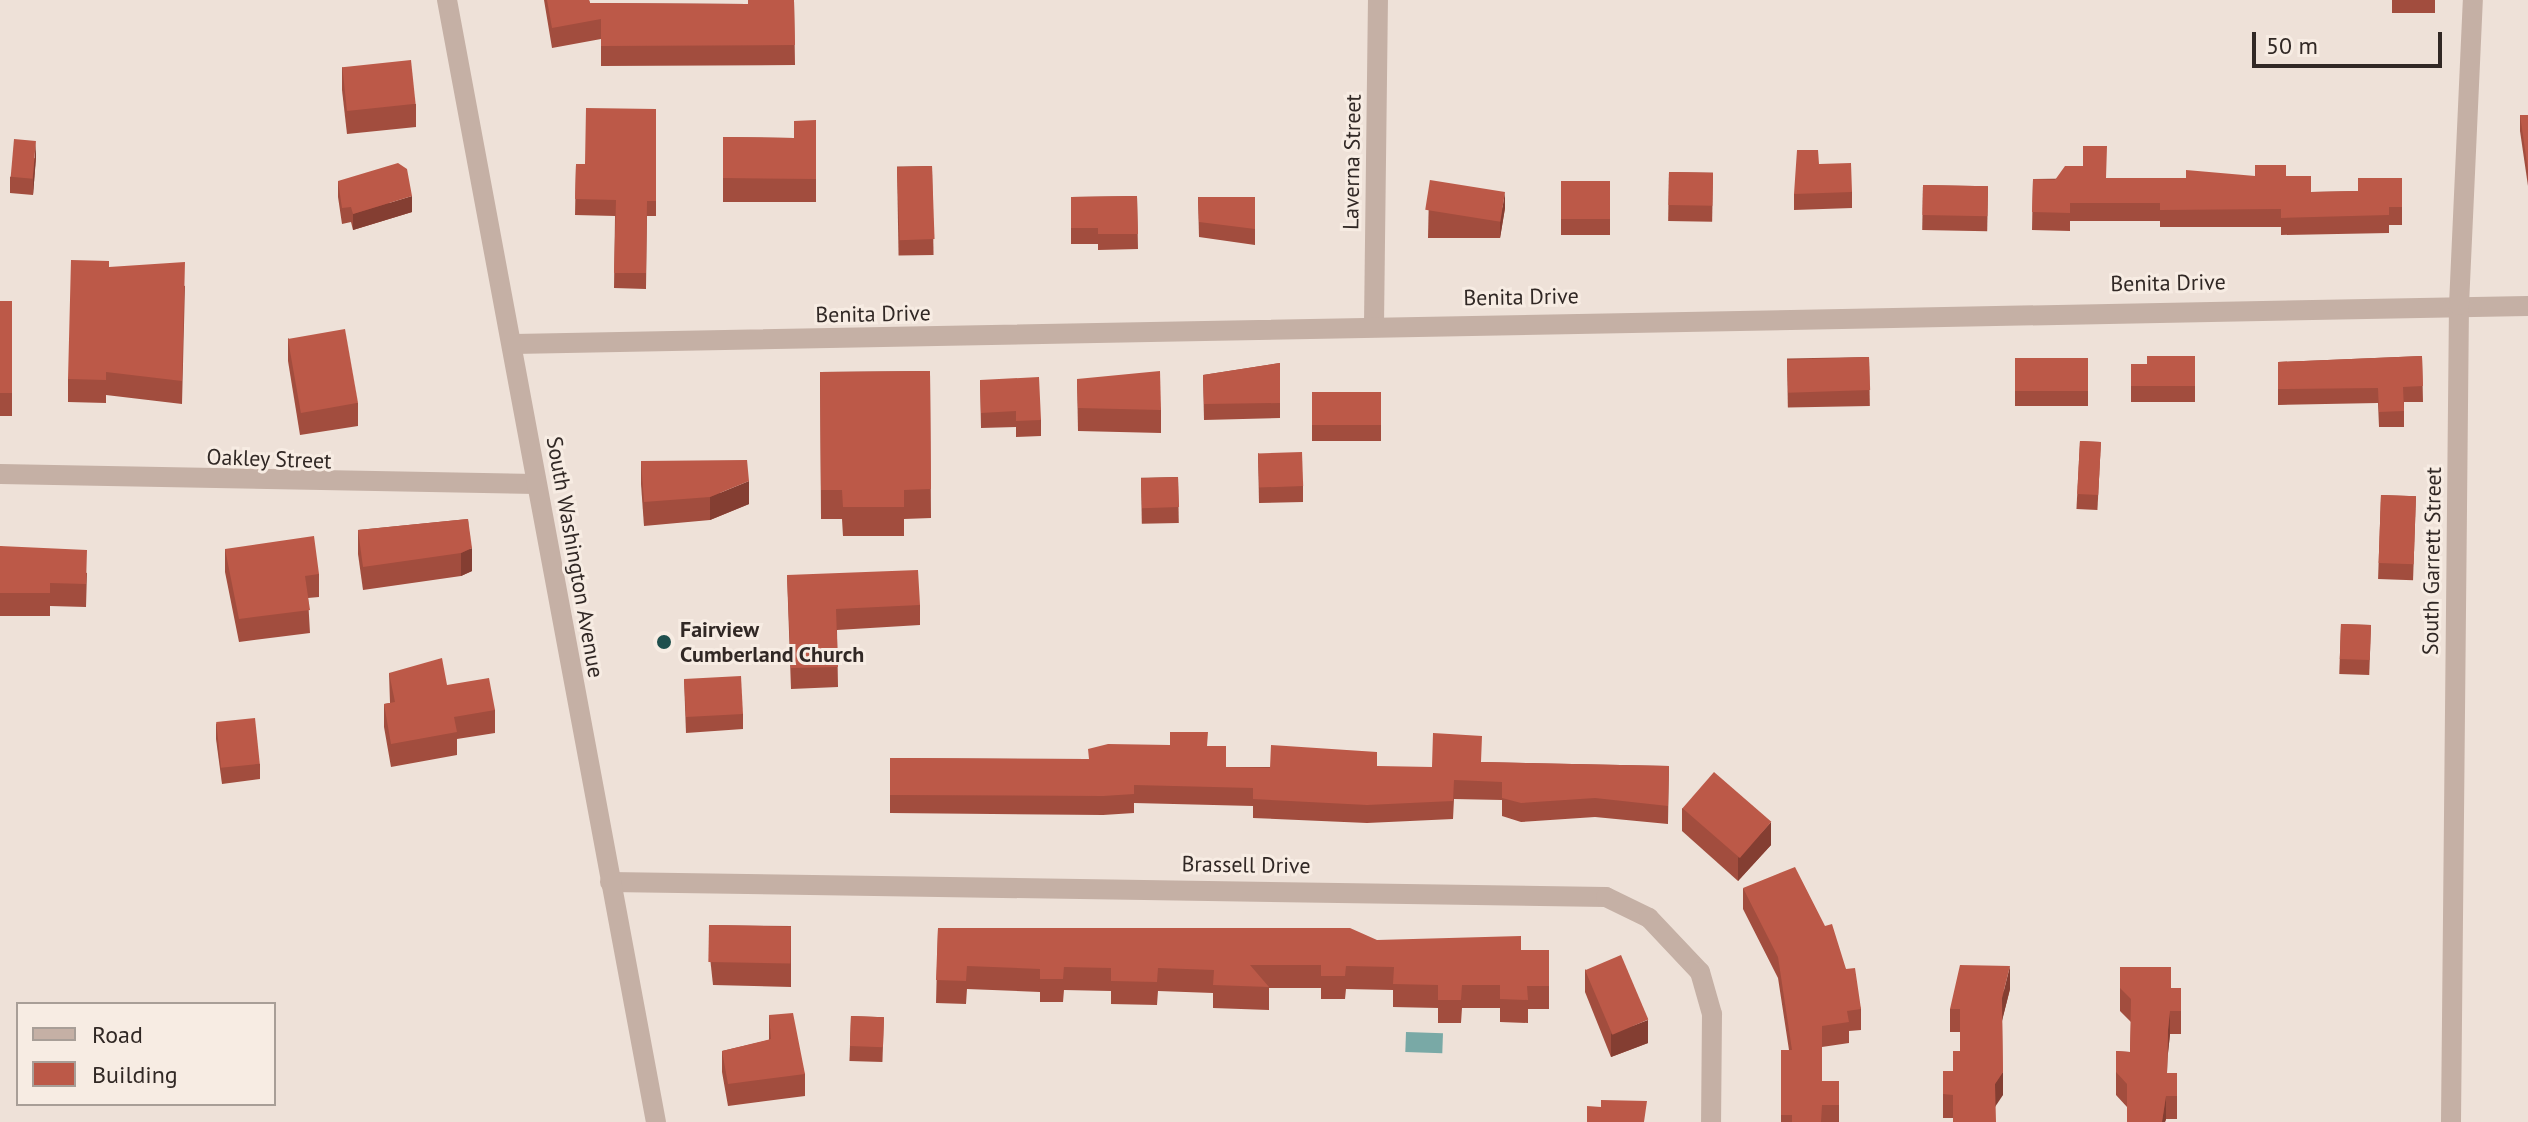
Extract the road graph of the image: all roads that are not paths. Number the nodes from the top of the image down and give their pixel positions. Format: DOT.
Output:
graph roads {
  1 [pos="447,0"];
  2 [pos="1378,0"];
  3 [pos="2473,0"];
  4 [pos="2459,305"];
  5 [pos="2528,306"];
  6 [pos="1374,324"];
  7 [pos="514,344"];
  8 [pos="0,474"];
  9 [pos="536,484"];
  10 [pos="610,882"];
  11 [pos="656,1122"];
  12 [pos="1711,1122"];
  13 [pos="2451,1122"];
  1 -- 7 [label="street, South Washington Avenue"];
  2 -- 6 [label="street, Laverna Street"];
  3 -- 4 [label="street, South Garrett Street"];
  4 -- 5 [label="street, Benita Drive"];
  4 -- 6 [label="street, Benita Drive"];
  4 -- 13 [label="street, South Garrett Street"];
  6 -- 7 [label="street, Benita Drive"];
  7 -- 9 [label="street, South Washington Avenue"];
  8 -- 9 [label="street, Oakley Street"];
  9 -- 10 [label="street, South Washington Avenue"];
  10 -- 11 [label="street, South Washington Avenue"];
  10 -- 12 [label="street, Brassell Drive"];
}
